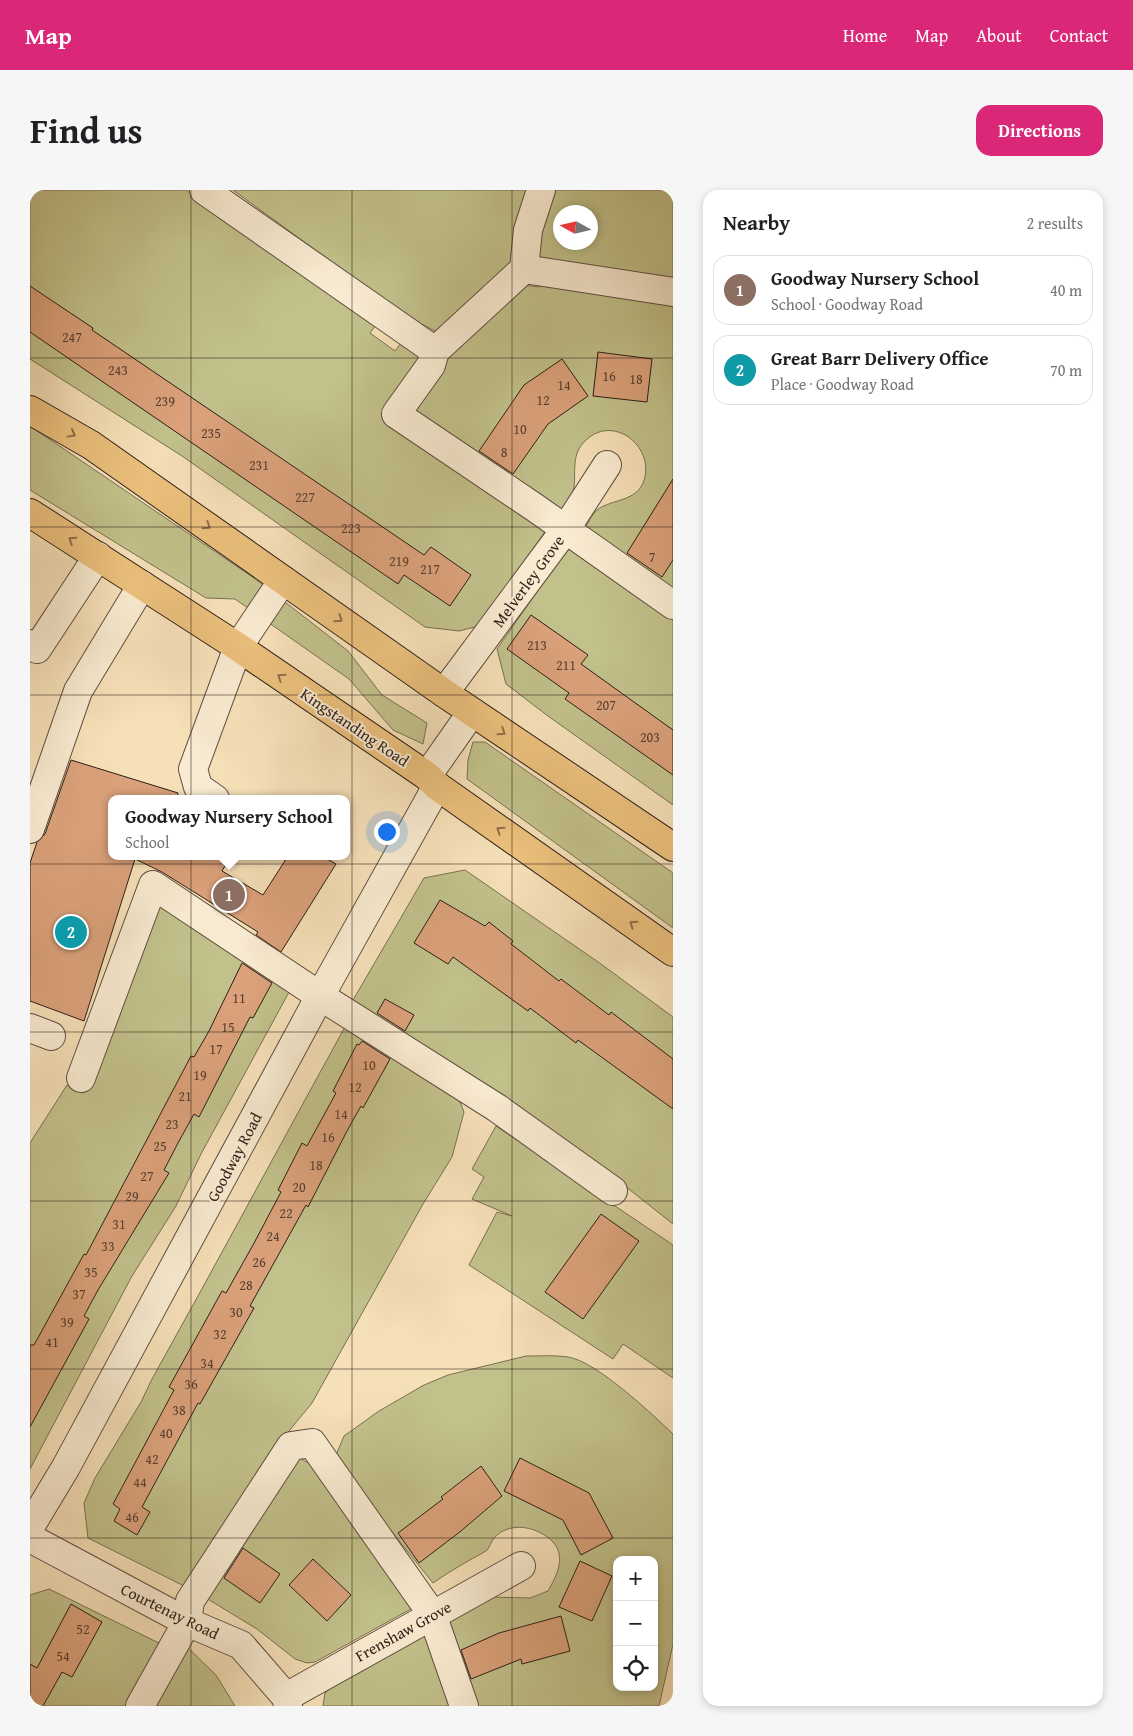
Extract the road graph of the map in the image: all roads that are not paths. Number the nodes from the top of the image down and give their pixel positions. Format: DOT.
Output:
graph roads {
  1 [pos="204,190"];
  2 [pos="541,190"];
  3 [pos="524,270"];
  4 [pos="673,292"];
  5 [pos="435,351"];
  6 [pos="30,410"];
  7 [pos="607,465"];
  8 [pos="30,513"];
  9 [pos="565,530"];
  10 [pos="98,556"];
  11 [pos="283,580"];
  12 [pos="142,585"];
  13 [pos="673,605"];
  14 [pos="238,647"];
  15 [pos="32,651"];
  16 [pos="444,693"];
  17 [pos="472,712"];
  18 [pos="432,781"];
  19 [pos="209,795"];
  20 [pos="30,829"];
  21 [pos="673,847"];
  22 [pos="673,952"];
  23 [pos="320,996"];
  24 [pos="81,1078"];
  25 [pos="613,1191"];
  26 [pos="30,1527"];
  27 [pos="30,1538"];
  28 [pos="521,1566"];
  29 [pos="432,1614"];
  30 [pos="187,1622"];
  31 [pos="287,1702"];
  32 [pos="140,1706"];
  33 [pos="464,1706"];
  1 -- 5 [label="street"];
  2 -- 3 [label="street"];
  3 -- 4 [label="street"];
  3 -- 5 [label="street"];
  5 -- 9 [label="street"];
  6 -- 11 [label="main road, one-way"];
  7 -- 9 [label="street, Melverley Grove"];
  10 -- 8 [label="main road, Kingstanding Road, one-way"];
  9 -- 13 [label="street"];
  9 -- 16 [label="street, Melverley Grove"];
  10 -- 12 [label="main road, Kingstanding Road"];
  10 -- 15 [label="street"];
  11 -- 14 [label="street"];
  11 -- 16 [label="main road, one-way"];
  12 -- 14 [label="main road, Kingstanding Road"];
  12 -- 20 [label="street"];
  18 -- 14 [label="main road, Kingstanding Road, one-way"];
  14 -- 19 [label="street"];
  16 -- 17 [label="main road"];
  17 -- 18 [label="street, Goodway Road"];
  17 -- 21 [label="main road, one-way"];
  22 -- 18 [label="main road, Kingstanding Road, one-way"];
  18 -- 23 [label="street, Goodway Road"];
  23 -- 24 [label="street"];
  23 -- 25 [label="street"];
  23 -- 26 [label="street, Goodway Road"];
  27 -- 30 [label="street, Courtenay Road"];
  28 -- 29 [label="street, Frenshaw Grove"];
  29 -- 30 [label="street"];
  29 -- 31 [label="street, Frenshaw Grove"];
  29 -- 33 [label="street"];
  30 -- 31 [label="street, Courtenay Road"];
  30 -- 32 [label="street"];
}
